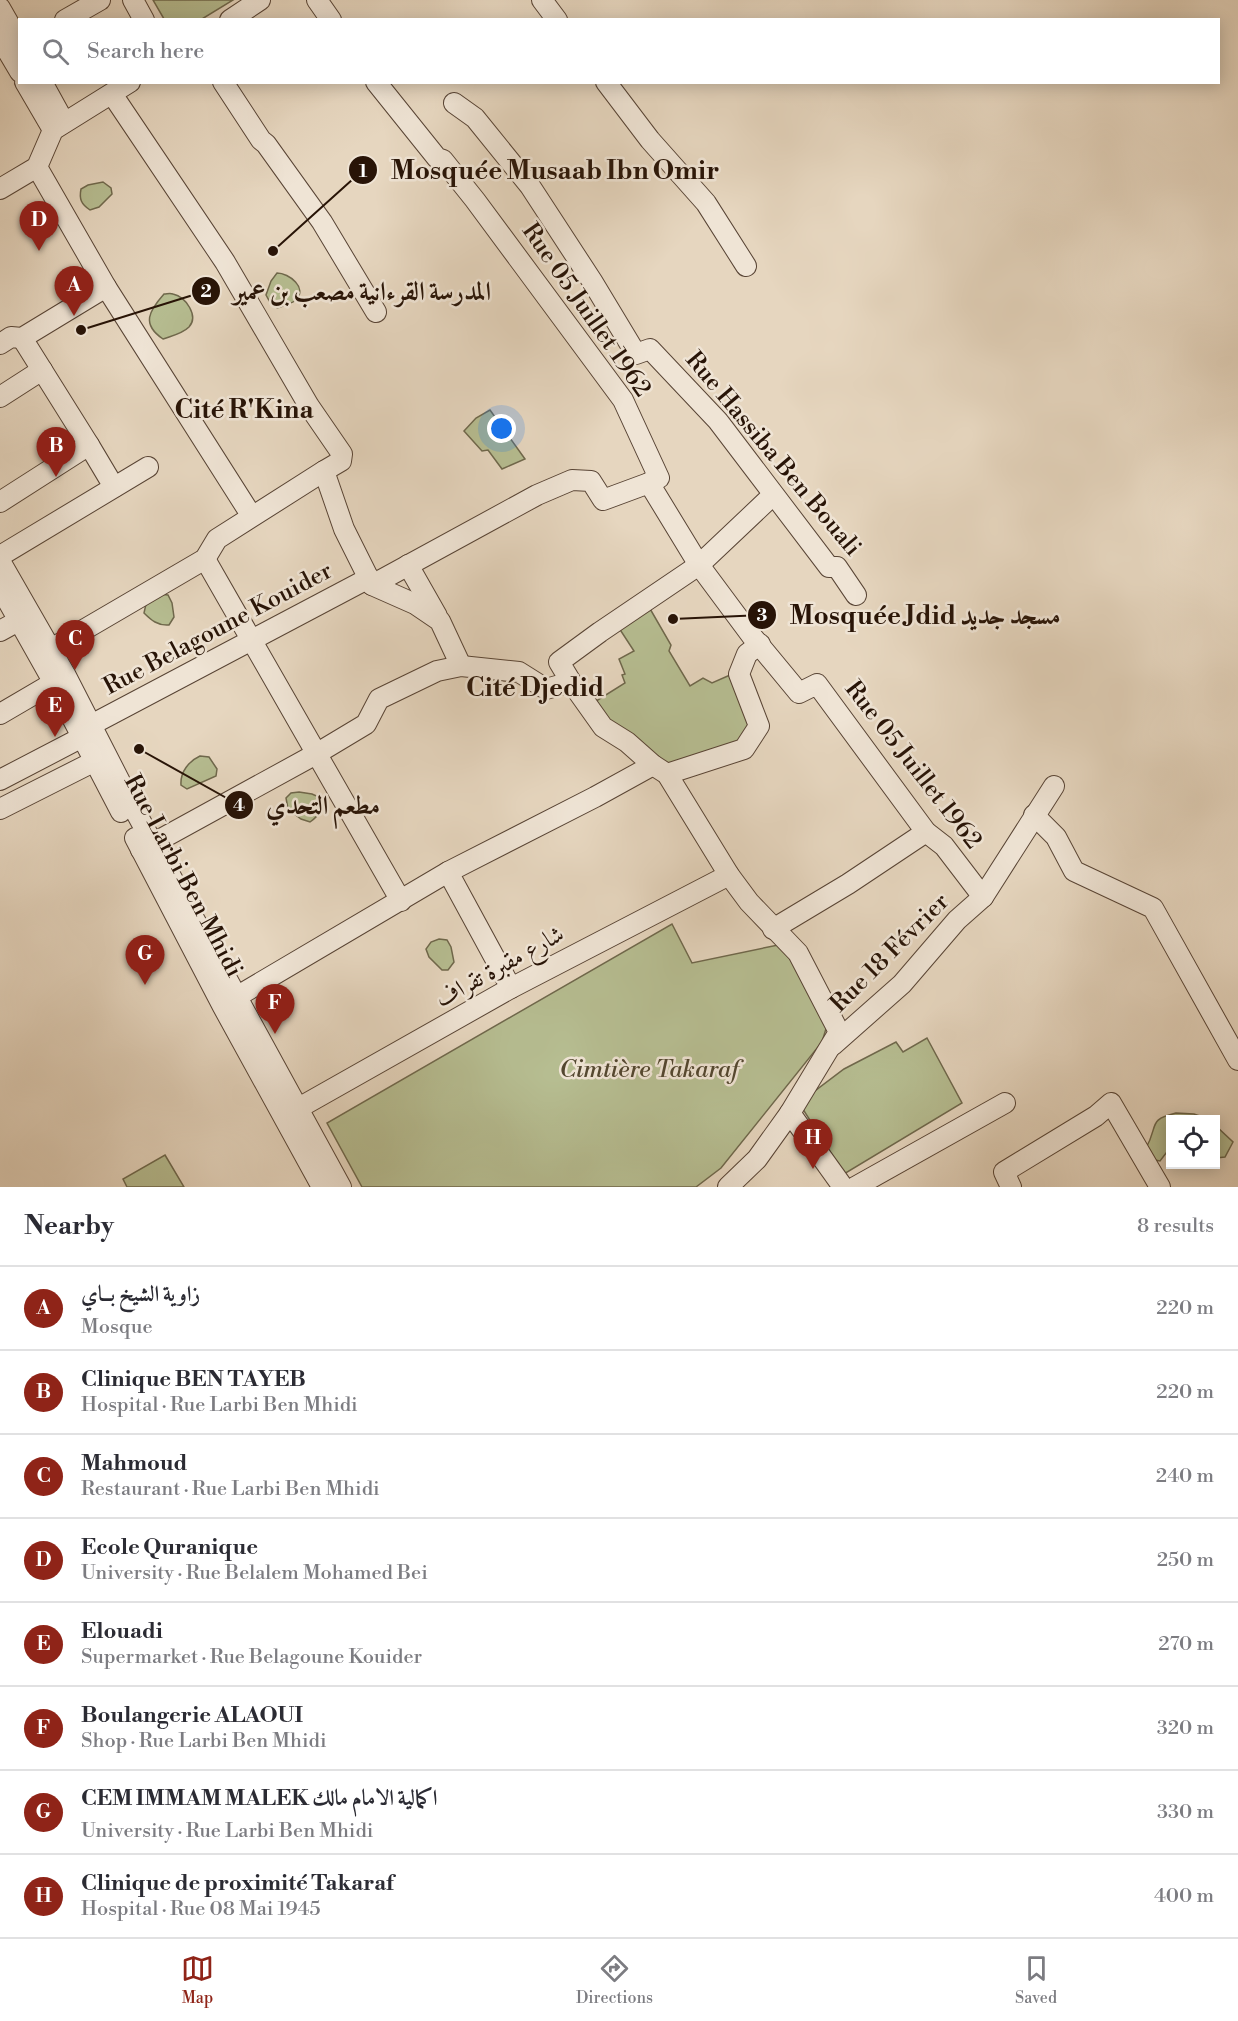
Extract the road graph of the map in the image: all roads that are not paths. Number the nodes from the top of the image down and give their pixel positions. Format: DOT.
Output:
graph roads {
  1 [pos="100,0"];
  2 [pos="133,0"];
  3 [pos="260,0"];
  4 [pos="317,0"];
  5 [pos="542,0"];
  6 [pos="0,8"];
  7 [pos="68,18"];
  8 [pos="143,18"];
  9 [pos="233,18"];
  10 [pos="330,18"];
  11 [pos="556,18"];
  12 [pos="12,44"];
  13 [pos="18,65"];
  14 [pos="27,84"];
  15 [pos="43,84"];
  16 [pos="127,84"];
  17 [pos="224,84"];
  18 [pos="378,84"];
  19 [pos="608,84"];
  20 [pos="112,94"];
  21 [pos="454,103"];
  22 [pos="58,126"];
  23 [pos="37,167"];
  24 [pos="0,189"];
  25 [pos="746,266"];
  26 [pos="106,287"];
  27 [pos="376,312"];
  28 [pos="22,338"];
  29 [pos="0,344"];
  30 [pos="42,370"];
  31 [pos="0,397"];
  32 [pos="89,445"];
  33 [pos="148,467"];
  34 [pos="324,471"];
  35 [pos="649,483"];
  36 [pos="114,487"];
  37 [pos="773,495"];
  38 [pos="0,502"];
  39 [pos="251,515"];
  40 [pos="0,556"];
  41 [pos="205,559"];
  42 [pos="0,561"];
  43 [pos="408,565"];
  44 [pos="699,565"];
  45 [pos="371,582"];
  46 [pos="0,587"];
  47 [pos="856,595"];
  48 [pos="26,617"];
  49 [pos="440,621"];
  50 [pos="0,631"];
  51 [pos="251,639"];
  52 [pos="760,644"];
  53 [pos="51,649"];
  54 [pos="461,666"];
  55 [pos="60,679"];
  56 [pos="572,682"];
  57 [pos="0,714"];
  58 [pos="89,731"];
  59 [pos="316,754"];
  60 [pos="100,759"];
  61 [pos="660,769"];
  62 [pos="0,780"];
  63 [pos="1054,786"];
  64 [pos="0,808"];
  65 [pos="1034,815"];
  66 [pos="926,832"];
  67 [pos="147,846"];
  68 [pos="448,872"];
  69 [pos="729,875"];
  70 [pos="983,897"];
  71 [pos="401,901"];
  72 [pos="773,929"];
  73 [pos="511,988"];
  74 [pos="230,1001"];
  75 [pos="833,1045"];
  76 [pos="1238,1060"];
  77 [pos="1005,1103"];
  78 [pos="291,1112"];
  79 [pos="790,1113"];
  80 [pos="1151,1184"];
  81 [pos="322,1187"];
  82 [pos="341,1187"];
  83 [pos="728,1187"];
  84 [pos="843,1187"];
  85 [pos="855,1187"];
  86 [pos="1011,1187"];
  1 -- 7 [label="street"];
  2 -- 8 [label="street"];
  3 -- 9 [label="street"];
  4 -- 10 [label="street"];
  5 -- 11 [label="street"];
  6 -- 12 [label="street"];
  12 -- 13 [label="street"];
  14 -- 22 [label="street"];
  15 -- 22 [label="street"];
  16 -- 20 [label="street"];
  17 -- 27 [label="street"];
  18 -- 35 [label="street, Rue 05 Juillet 1962"];
  19 -- 25 [label="street"];
  20 -- 22 [label="street"];
  20 -- 34 [label="street"];
  21 -- 37 [label="street, Rue Hassiba Ben Bouali"];
  22 -- 23 [label="street"];
  23 -- 24 [label="street"];
  23 -- 26 [label="street"];
  26 -- 28 [label="street"];
  26 -- 39 [label="street"];
  28 -- 29 [label="street"];
  28 -- 30 [label="street"];
  30 -- 31 [label="street"];
  30 -- 32 [label="street"];
  32 -- 36 [label="street"];
  32 -- 38 [label="street"];
  33 -- 36 [label="street"];
  34 -- 39 [label="street"];
  34 -- 45 [label="street"];
  35 -- 43 [label="street, Rue Belagoune Kouider"];
  35 -- 44 [label="street, Rue 05 Juillet 1962"];
  36 -- 40 [label="street"];
  37 -- 44 [label="street"];
  37 -- 47 [label="street, Rue Hassiba Ben Bouali"];
  39 -- 41 [label="street"];
  41 -- 51 [label="street"];
  41 -- 53 [label="street"];
  42 -- 48 [label="street, Rue Larbi Ben Mhidi"];
  43 -- 45 [label="street, Rue Belagoune Kouider"];
  43 -- 49 [label="street"];
  44 -- 52 [label="street, Rue 05 Juillet 1962"];
  44 -- 56 [label="street"];
  45 -- 49 [label="street"];
  45 -- 51 [label="street, Rue Belagoune Kouider"];
  46 -- 48 [label="street, Rue Larbi Ben Mhidi"];
  48 -- 50 [label="street"];
  48 -- 53 [label="street, Rue Larbi Ben Mhidi"];
  48 -- 55 [label="street, Rue Larbi Ben Mhidi"];
  49 -- 54 [label="street"];
  51 -- 58 [label="street, Rue Belagoune Kouider"];
  51 -- 59 [label="street"];
  52 -- 61 [label="street"];
  52 -- 66 [label="street, Rue 05 Juillet 1962"];
  53 -- 55 [label="street, Rue Larbi Ben Mhidi"];
  54 -- 56 [label="street"];
  54 -- 59 [label="street"];
  55 -- 57 [label="street"];
  55 -- 58 [label="street, Rue Larbi Ben Mhidi"];
  56 -- 61 [label="street"];
  58 -- 60 [label="street, Rue Larbi Ben Mhidi"];
  58 -- 62 [label="street, Rue Belagoune Kouider"];
  59 -- 67 [label="street"];
  59 -- 71 [label="street"];
  60 -- 64 [label="street"];
  60 -- 67 [label="street, Rue Larbi Ben Mhidi"];
  61 -- 68 [label="street"];
  61 -- 69 [label="street"];
  63 -- 65 [label="street, Rue 18 Février"];
  65 -- 70 [label="street, Rue 18 Février"];
  65 -- 76 [label="street"];
  66 -- 70 [label="street, Rue 05 Juillet 1962"];
  66 -- 72 [label="street"];
  67 -- 74 [label="street, Rue Larbi Ben Mhidi"];
  68 -- 71 [label="street"];
  68 -- 73 [label="street"];
  69 -- 72 [label="street"];
  69 -- 73 [label="street, شارع مقبرة تقراف"];
  70 -- 75 [label="street, Rue 18 Février"];
  71 -- 74 [label="street"];
  72 -- 75 [label="street"];
  73 -- 78 [label="street, شارع مقبرة تقراف"];
  74 -- 78 [label="street, Rue Larbi Ben Mhidi"];
  75 -- 79 [label="street, Rue 18 Février"];
  77 -- 85 [label="street"];
  78 -- 81 [label="street, Rue Larbi Ben Mhidi"];
  78 -- 82 [label="street, Rue Larbi Ben Mhidi"];
  79 -- 83 [label="street"];
  79 -- 84 [label="street"];
  80 -- 86 [label="street"];
}
